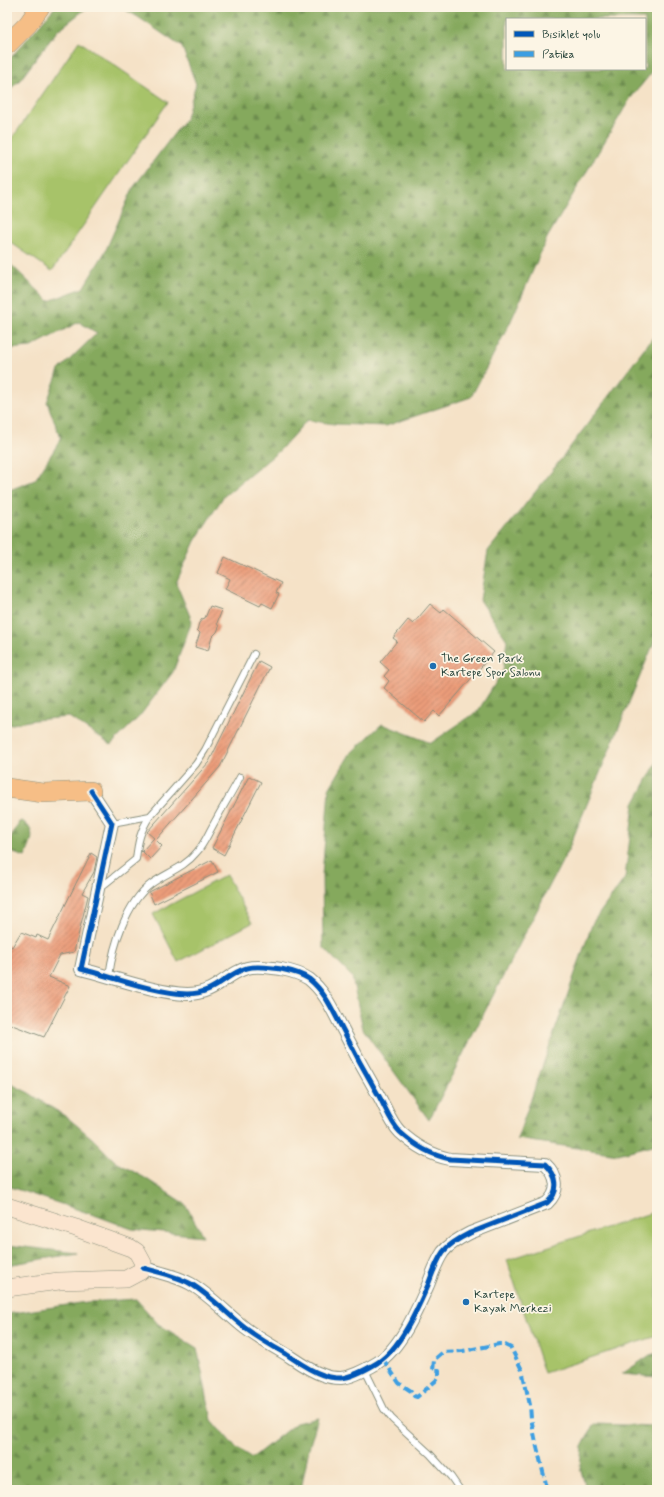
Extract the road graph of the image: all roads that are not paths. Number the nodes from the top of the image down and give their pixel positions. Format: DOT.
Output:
graph roads {
  1 [pos="40,7"];
  2 [pos="7,45"];
  3 [pos="254,654"];
  4 [pos="240,777"];
  5 [pos="7,788"];
  6 [pos="91,791"];
  7 [pos="150,816"];
  8 [pos="112,823"];
  9 [pos="98,890"];
  10 [pos="109,976"];
  11 [pos="7,1206"];
  12 [pos="143,1268"];
  13 [pos="7,1288"];
  14 [pos="366,1370"];
  15 [pos="460,1490"];
  1 -- 2 [label="main road"];
  3 -- 7 [label="lane"];
  4 -- 10 [label="lane"];
  5 -- 6 [label="main road"];
  6 -- 8 [label="street"];
  7 -- 8 [label="lane"];
  7 -- 9 [label="lane"];
  8 -- 9 [label="street"];
  9 -- 10 [label="street"];
  10 -- 14 [label="street"];
  11 -- 12 [label="street"];
  12 -- 13 [label="street"];
  12 -- 14 [label="street"];
  14 -- 15 [label="lane"];
}
